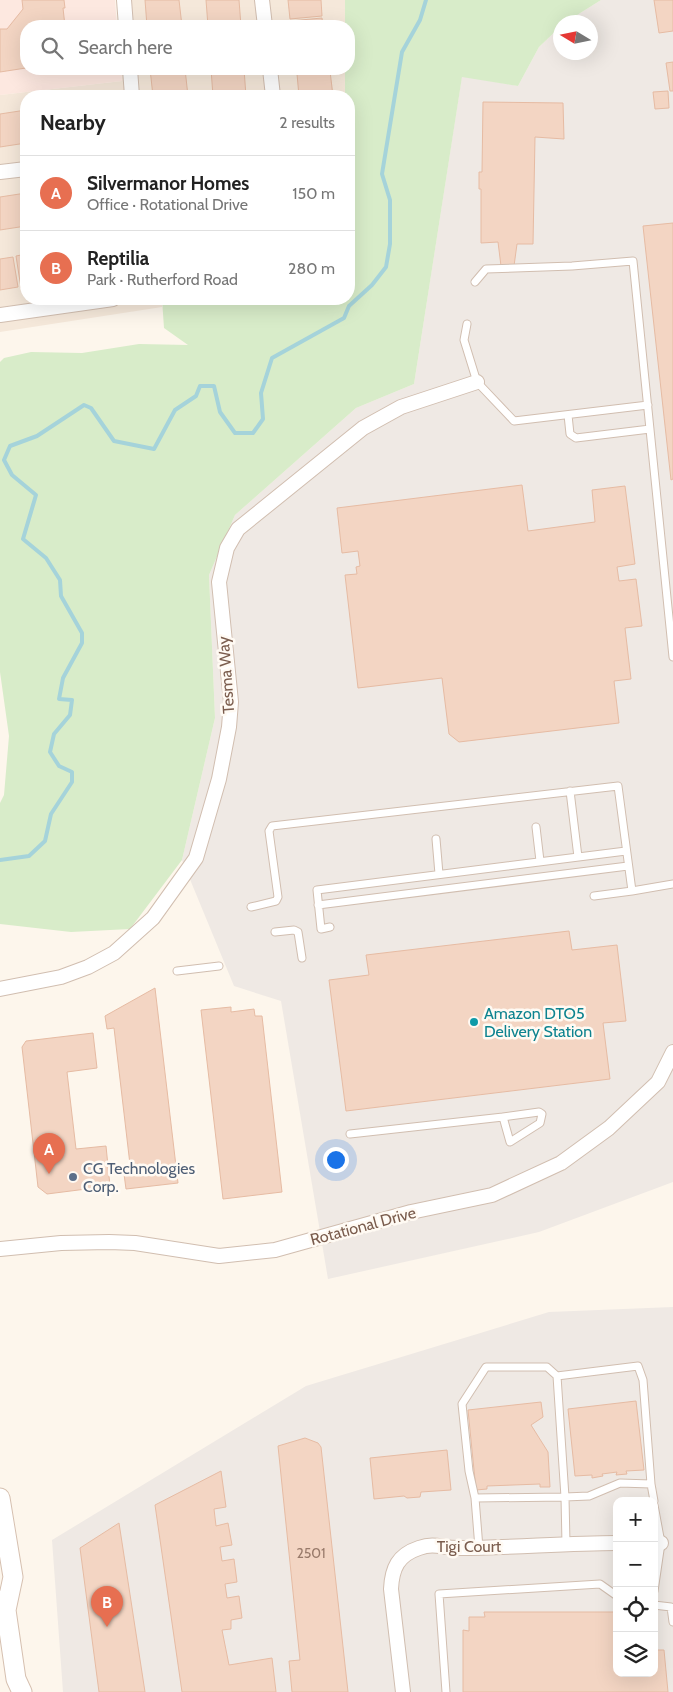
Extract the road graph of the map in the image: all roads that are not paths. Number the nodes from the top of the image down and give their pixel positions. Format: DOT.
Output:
graph roads {
  1 [pos="124,0"];
  2 [pos="262,0"];
  3 [pos="126,20"];
  4 [pos="264,20"];
  5 [pos="130,75"];
  6 [pos="271,75"];
  7 [pos="132,90"];
  8 [pos="272,90"];
  9 [pos="20,170"];
  10 [pos="0,172"];
  11 [pos="475,282"];
  12 [pos="71,305"];
  13 [pos="0,315"];
  14 [pos="467,324"];
  15 [pos="477,382"];
  16 [pos="648,405"];
  17 [pos="568,415"];
  18 [pos="650,429"];
  19 [pos="673,657"];
  20 [pos="570,791"];
  21 [pos="536,827"];
  22 [pos="436,839"];
  23 [pos="626,851"];
  24 [pos="578,857"];
  25 [pos="540,861"];
  26 [pos="628,866"];
  27 [pos="439,874"];
  28 [pos="673,884"];
  29 [pos="632,891"];
  30 [pos="594,896"];
  31 [pos="318,905"];
  32 [pos="251,907"];
  33 [pos="330,927"];
  34 [pos="275,932"];
  35 [pos="302,958"];
  36 [pos="219,966"];
  37 [pos="176,971"];
  38 [pos="0,989"];
  39 [pos="673,1052"];
  40 [pos="503,1117"];
  41 [pos="350,1134"];
  42 [pos="0,1249"];
  43 [pos="557,1376"];
  44 [pos="651,1484"];
  45 [pos="653,1497"];
  46 [pos="0,1498"];
  47 [pos="474,1498"];
  48 [pos="564,1498"];
  49 [pos="613,1543"];
  50 [pos="566,1544"];
  51 [pos="479,1548"];
  52 [pos="613,1593"];
  53 [pos="3,1604"];
  54 [pos="658,1605"];
  55 [pos="673,1622"];
  56 [pos="18,1688"];
  57 [pos="403,1692"];
  58 [pos="446,1692"];
  1 -- 3 [label="street"];
  2 -- 4 [label="street"];
  5 -- 7 [label="street"];
  6 -- 8 [label="street"];
  9 -- 10 [label="street"];
  11 -- 16 [label="lane"];
  12 -- 13 [label="street"];
  14 -- 15 [label="lane"];
  15 -- 17 [label="lane"];
  15 -- 38 [label="street, Tesma Way"];
  16 -- 17 [label="lane"];
  16 -- 18 [label="lane"];
  17 -- 18 [label="lane"];
  18 -- 19 [label="lane"];
  20 -- 23 [label="lane"];
  20 -- 24 [label="lane"];
  20 -- 32 [label="lane"];
  21 -- 25 [label="lane"];
  22 -- 27 [label="lane"];
  23 -- 24 [label="lane"];
  23 -- 26 [label="lane"];
  24 -- 25 [label="lane"];
  25 -- 27 [label="lane"];
  26 -- 29 [label="lane"];
  26 -- 31 [label="lane"];
  27 -- 31 [label="lane"];
  28 -- 29 [label="lane"];
  29 -- 30 [label="lane"];
  31 -- 33 [label="lane"];
  34 -- 35 [label="lane"];
  36 -- 37 [label="lane"];
  39 -- 42 [label="street, Rotational Drive"];
  40 -- 40 [label="lane"];
  40 -- 41 [label="lane"];
  43 -- 44 [label="lane"];
  43 -- 47 [label="lane"];
  43 -- 48 [label="lane"];
  44 -- 45 [label="lane"];
  44 -- 48 [label="lane"];
  46 -- 53 [label="main road"];
  47 -- 48 [label="lane"];
  47 -- 51 [label="lane"];
  48 -- 50 [label="lane"];
  49 -- 50 [label="street, Tigi Court"];
  50 -- 51 [label="street, Tigi Court"];
  51 -- 57 [label="street, Tigi Court"];
  52 -- 58 [label="lane"];
  53 -- 56 [label="main road"];
  54 -- 55 [label="lane"];
}
